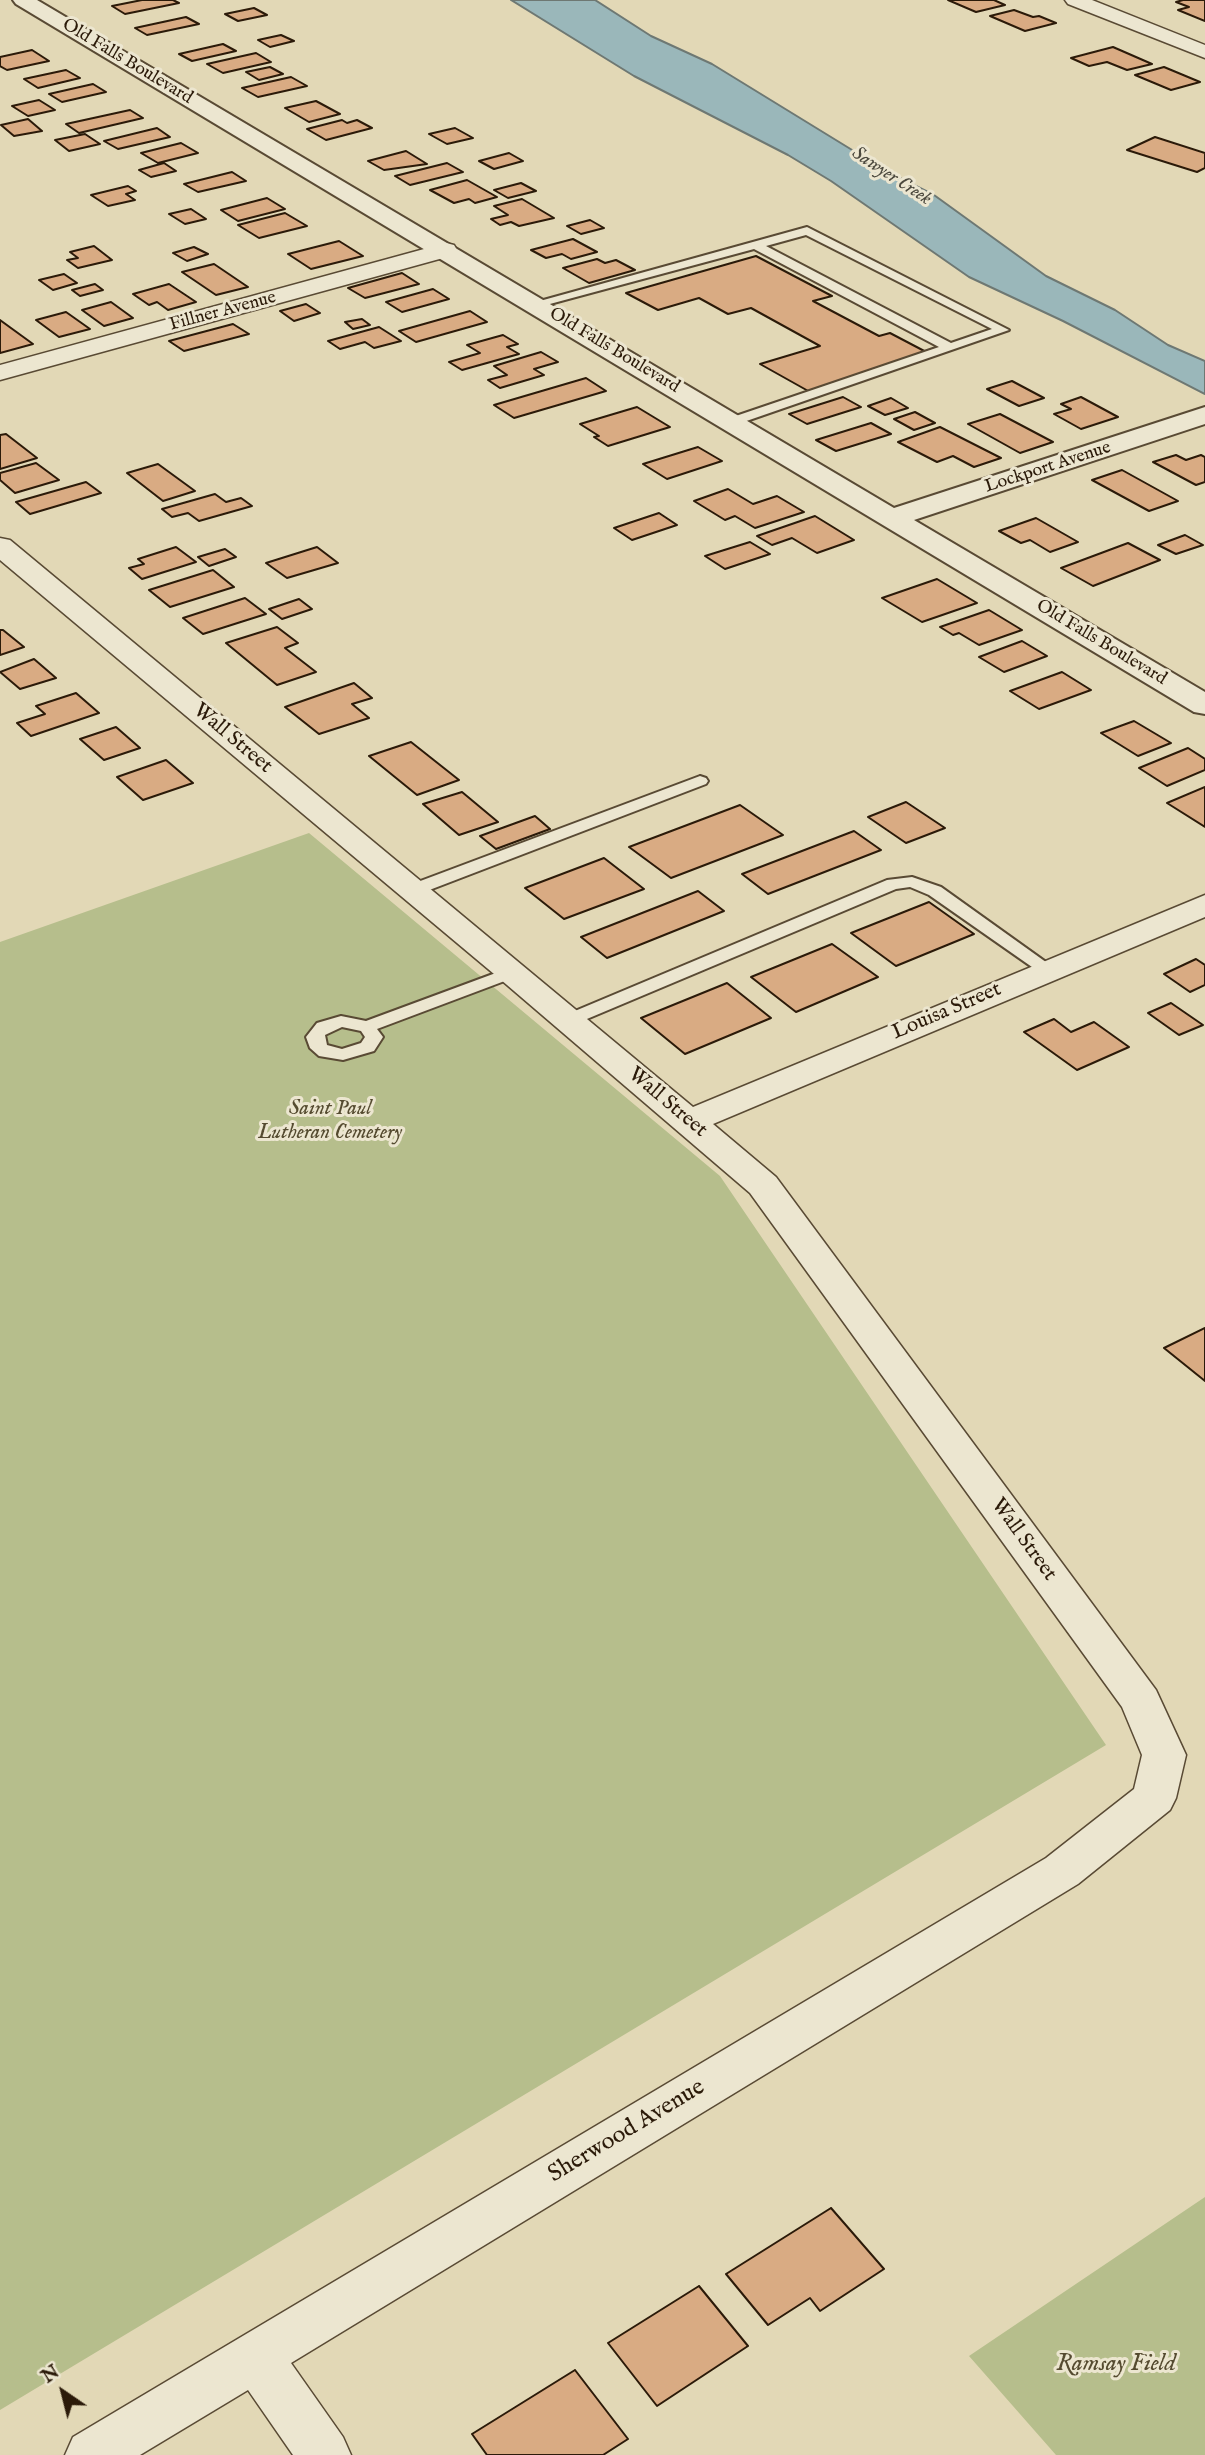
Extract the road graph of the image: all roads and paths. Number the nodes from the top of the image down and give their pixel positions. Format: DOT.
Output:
graph roads {
  1 [pos="23,0"];
  2 [pos="1076,0"];
  3 [pos="1205,52"];
  4 [pos="756,245"];
  5 [pos="446,250"];
  6 [pos="535,304"];
  7 [pos="950,348"];
  8 [pos="0,373"];
  9 [pos="1205,415"];
  10 [pos="732,422"];
  11 [pos="891,518"];
  12 [pos="0,546"];
  13 [pos="1205,705"];
  14 [pos="701,782"];
  15 [pos="413,890"];
  16 [pos="1205,905"];
  17 [pos="1048,970"];
  18 [pos="512,972"];
  19 [pos="569,1020"];
  20 [pos="368,1027"];
  21 [pos="690,1121"];
  22 [pos="1154,1798"];
  23 [pos="255,2356"];
  24 [pos="92,2455"];
  25 [pos="324,2455"];
  1 -- 5 [label="street, Old Falls Boulevard"];
  2 -- 3 [label="street"];
  4 -- 6 [label="lane"];
  4 -- 7 [label="lane"];
  4 -- 7 [label="lane"];
  5 -- 6 [label="street, Old Falls Boulevard"];
  5 -- 8 [label="street, Fillner Avenue"];
  6 -- 10 [label="street, Old Falls Boulevard"];
  7 -- 10 [label="lane"];
  9 -- 11 [label="street, Lockport Avenue"];
  10 -- 11 [label="street, Old Falls Boulevard"];
  11 -- 13 [label="street, Old Falls Boulevard"];
  12 -- 15 [label="street, Wall Street"];
  14 -- 15 [label="lane"];
  15 -- 18 [label="street, Wall Street"];
  16 -- 17 [label="street, Louisa Street"];
  17 -- 19 [label="lane"];
  17 -- 21 [label="street, Louisa Street"];
  18 -- 19 [label="street, Wall Street"];
  18 -- 20 [label="lane"];
  19 -- 21 [label="street, Wall Street"];
  21 -- 22 [label="street, Wall Street"];
  22 -- 23 [label="street, Sherwood Avenue"];
  23 -- 24 [label="street, Sherwood Avenue"];
  23 -- 25 [label="street"];
}
